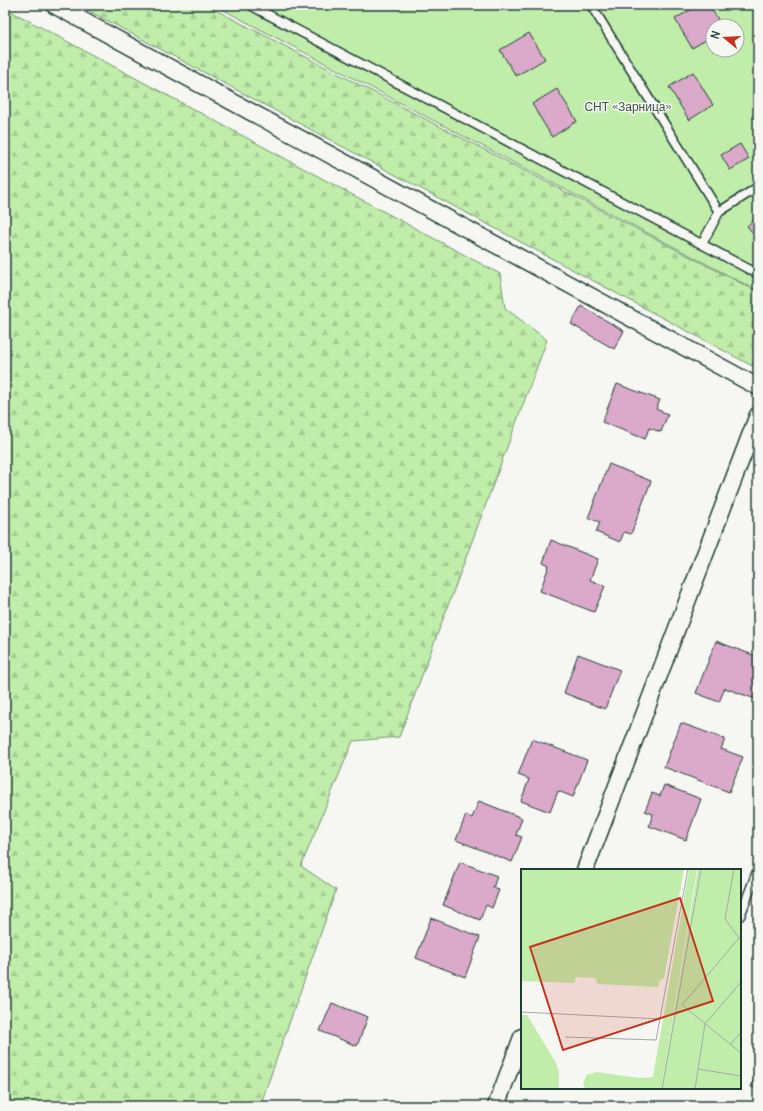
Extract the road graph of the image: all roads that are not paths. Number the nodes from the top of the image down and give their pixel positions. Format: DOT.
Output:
graph roads {
  1 [pos="54,5"];
  2 [pos="250,5"];
  3 [pos="591,5"];
  4 [pos="758,187"];
  5 [pos="719,212"];
  6 [pos="702,244"];
  7 [pos="758,274"];
  8 [pos="758,387"];
  9 [pos="758,415"];
  10 [pos="586,869"];
  11 [pos="758,869"];
  12 [pos="741,913"];
  13 [pos="521,1041"];
  14 [pos="496,1106"];
  1 -- 8 [label="street"];
  2 -- 6 [label="lane"];
  3 -- 5 [label="lane"];
  4 -- 5 [label="lane"];
  5 -- 6 [label="lane"];
  6 -- 7 [label="lane"];
  9 -- 10 [label="street"];
  11 -- 12 [label="lane"];
  13 -- 14 [label="street"];
}
